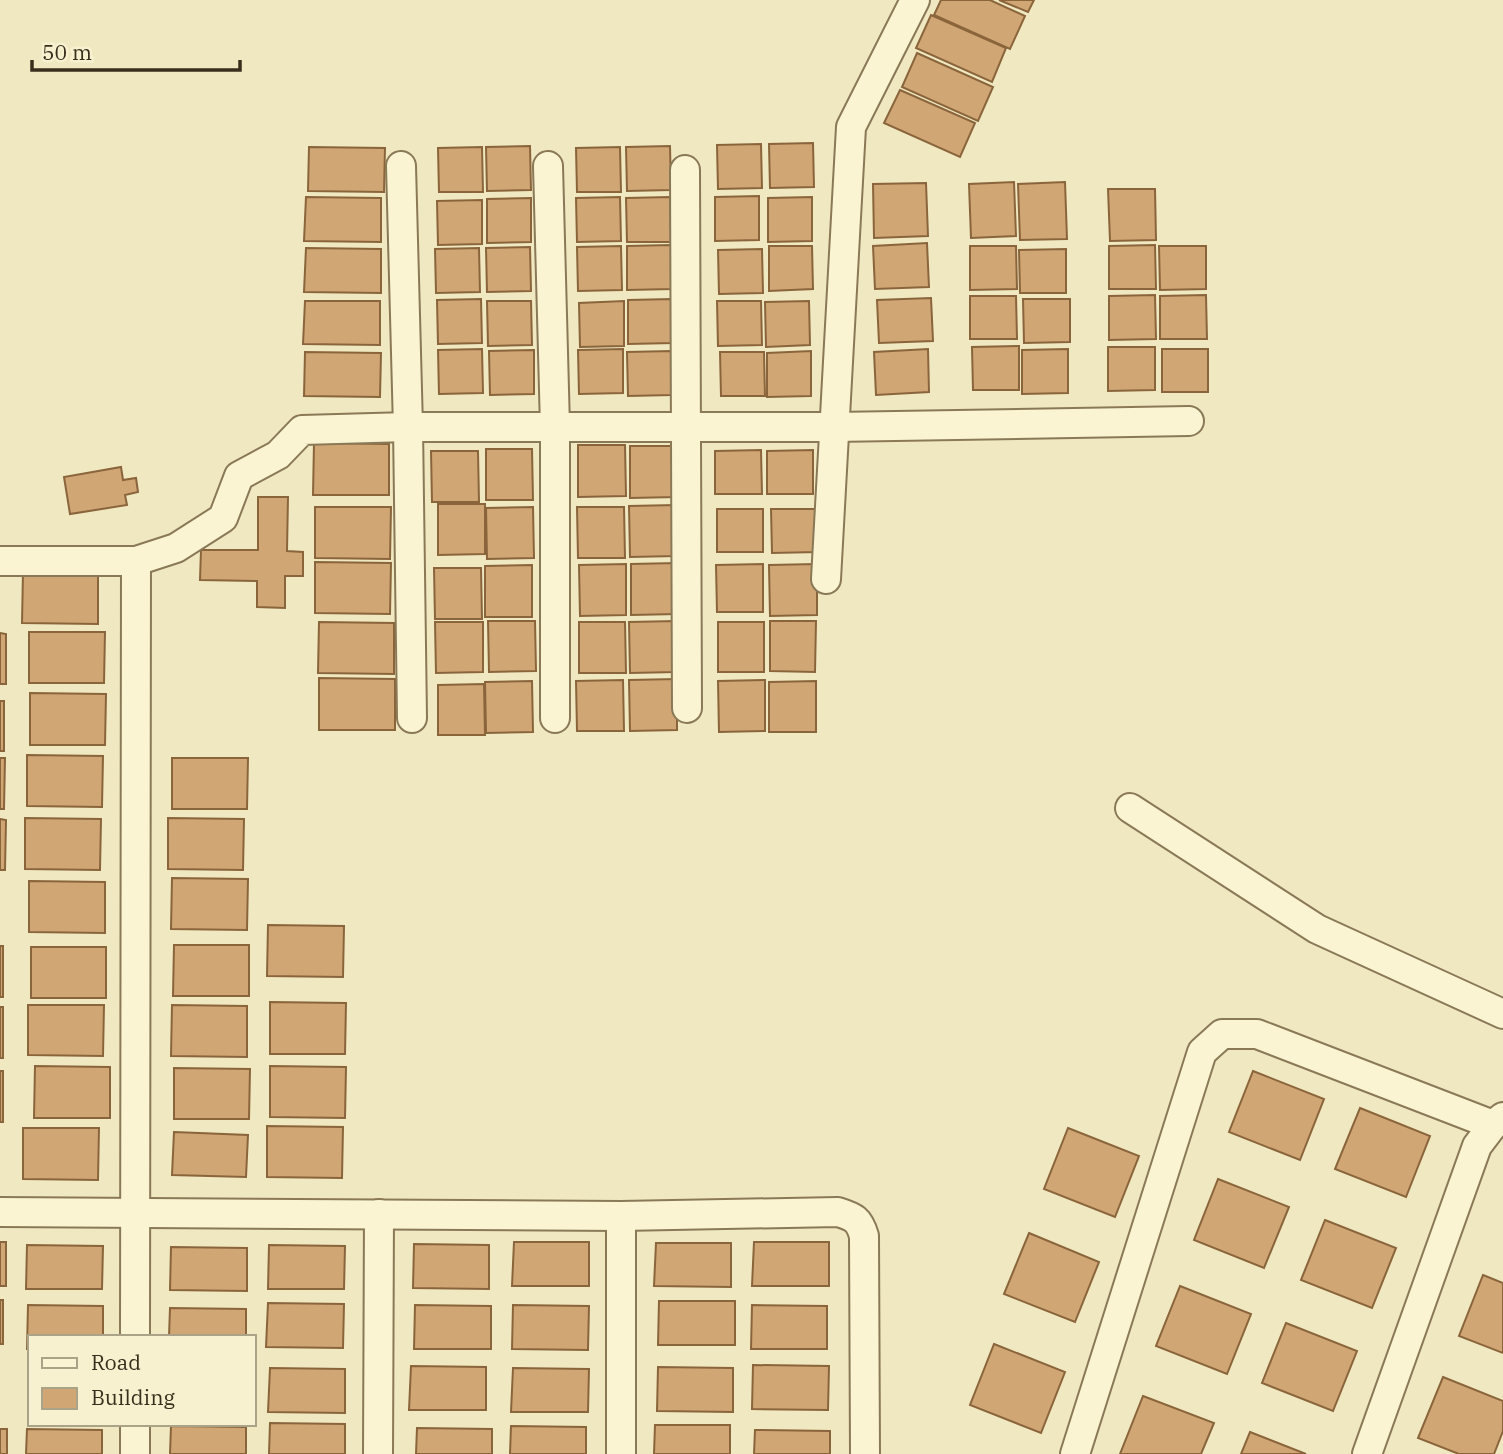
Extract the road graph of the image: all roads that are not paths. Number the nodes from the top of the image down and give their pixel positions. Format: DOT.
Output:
graph roads {
  1 [pos="915,0"];
  2 [pos="401,166"];
  3 [pos="548,166"];
  4 [pos="685,170"];
  5 [pos="1189,421"];
  6 [pos="408,427"];
  7 [pos="555,427"];
  8 [pos="685,427"];
  9 [pos="834,427"];
  10 [pos="0,561"];
  11 [pos="136,561"];
  12 [pos="826,579"];
  13 [pos="687,708"];
  14 [pos="412,718"];
  15 [pos="555,718"];
  16 [pos="1130,808"];
  17 [pos="1503,1014"];
  18 [pos="1498,1121"];
  19 [pos="135,1211"];
  20 [pos="0,1212"];
  21 [pos="379,1214"];
  22 [pos="621,1216"];
  23 [pos="135,1335"];
  24 [pos="135,1426"];
  25 [pos="135,1454"];
  26 [pos="378,1454"];
  27 [pos="621,1454"];
  28 [pos="865,1454"];
  29 [pos="1075,1454"];
  30 [pos="1367,1454"];
  1 -- 9 [label="street"];
  2 -- 6 [label="street"];
  3 -- 7 [label="street"];
  4 -- 8 [label="street"];
  5 -- 9 [label="street"];
  6 -- 7 [label="street"];
  6 -- 11 [label="street"];
  6 -- 14 [label="street"];
  7 -- 8 [label="street"];
  7 -- 15 [label="street"];
  8 -- 9 [label="street"];
  8 -- 13 [label="street"];
  9 -- 12 [label="street"];
  10 -- 11 [label="street"];
  11 -- 19 [label="street"];
  16 -- 17 [label="street"];
  18 -- 29 [label="street"];
  18 -- 30 [label="street"];
  19 -- 20 [label="street"];
  19 -- 21 [label="street"];
  19 -- 23 [label="street"];
  21 -- 22 [label="street"];
  21 -- 26 [label="street"];
  22 -- 27 [label="street"];
  22 -- 28 [label="street"];
  24 -- 25 [label="street"];
}
